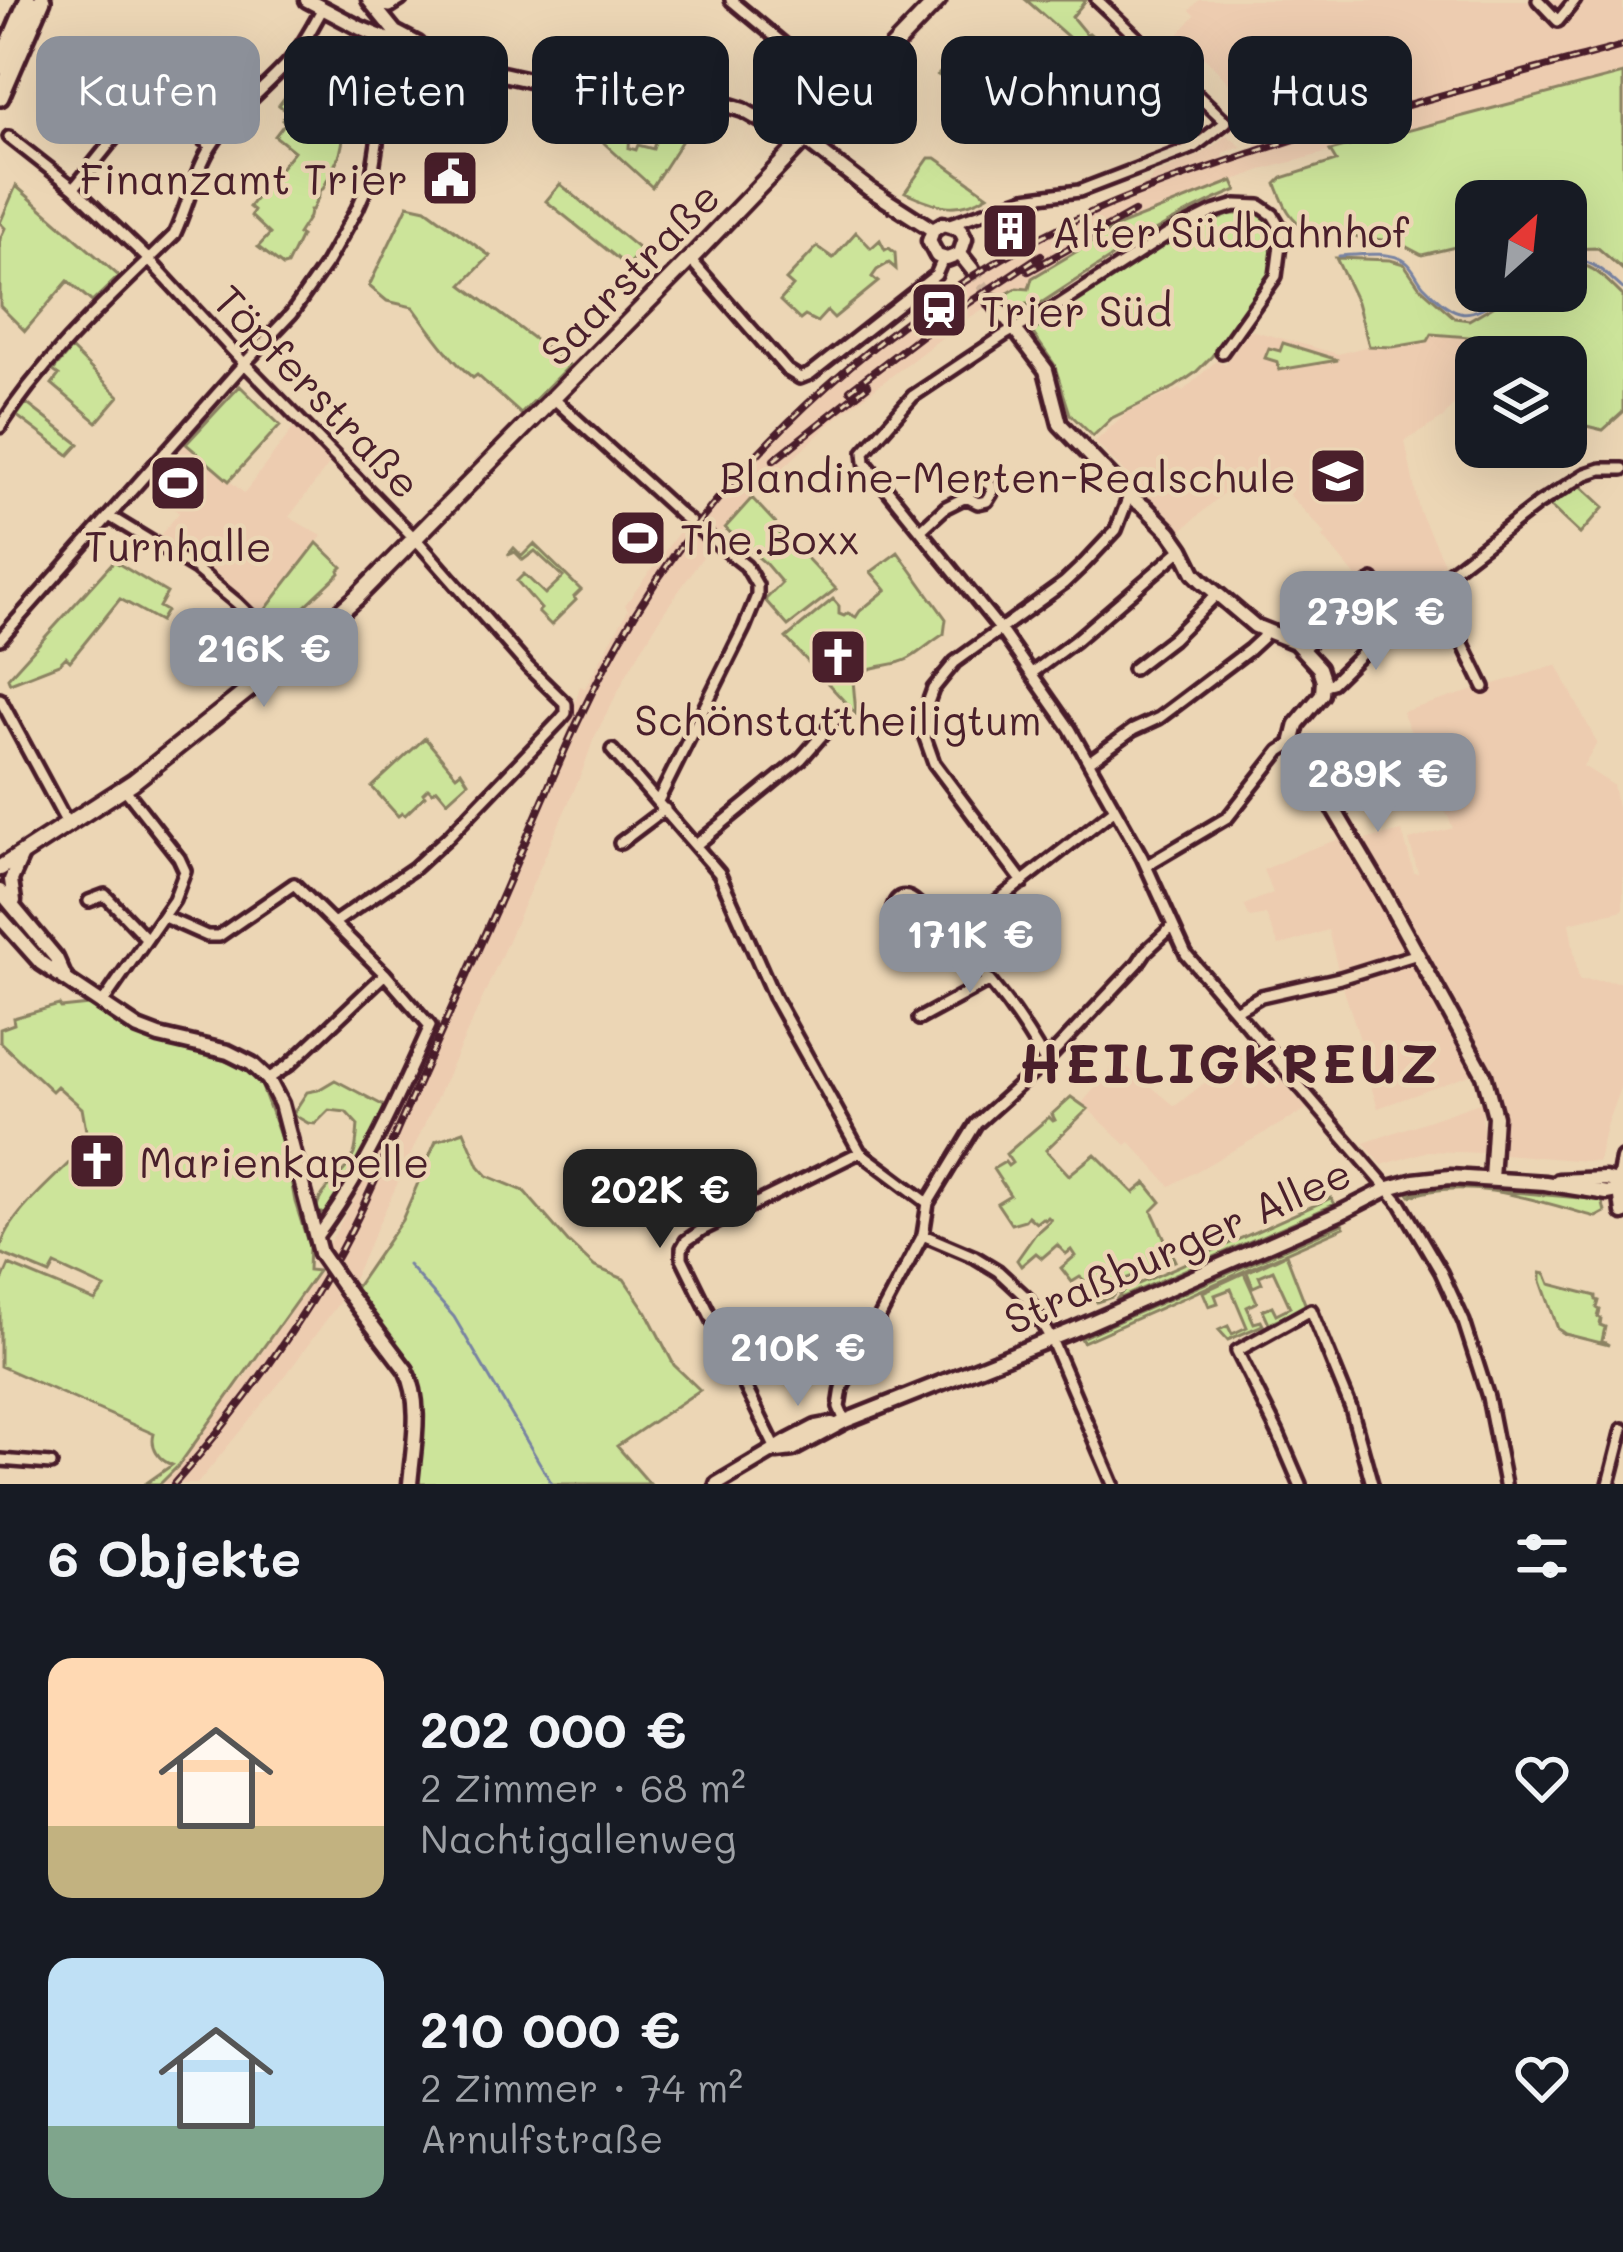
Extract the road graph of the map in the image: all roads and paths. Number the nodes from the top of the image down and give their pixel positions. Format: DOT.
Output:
graph roads {
  1 [pos="28,0"];
  2 [pos="43,0"];
  3 [pos="307,0"];
  4 [pos="401,0"];
  5 [pos="731,0"];
  6 [pos="938,0"];
  7 [pos="1097,0"];
  8 [pos="1538,0"];
  9 [pos="1575,0"];
  10 [pos="372,2"];
  11 [pos="323,8"];
  12 [pos="360,28"];
  13 [pos="390,36"];
  14 [pos="393,36"];
  15 [pos="774,36"];
  16 [pos="903,36"];
  17 [pos="0,66"];
  18 [pos="508,75"];
  19 [pos="260,90"];
  20 [pos="0,97"];
  21 [pos="753,116"];
  22 [pos="9,137"];
  23 [pos="109,144"];
  24 [pos="208,144"];
  25 [pos="377,144"];
  26 [pos="799,144"];
  27 [pos="804,144"];
  28 [pos="211,146"];
  29 [pos="74,188"];
  30 [pos="980,214"];
  31 [pos="950,224"];
  32 [pos="933,230"];
  33 [pos="963,234"];
  34 [pos="960,254"];
  35 [pos="690,259"];
  36 [pos="943,259"];
  37 [pos="149,260"];
  38 [pos="972,269"];
  39 [pos="994,302"];
  40 [pos="1016,329"];
  41 [pos="1222,352"];
  42 [pos="244,363"];
  43 [pos="553,398"];
  44 [pos="0,427"];
  45 [pos="1623,469"];
  46 [pos="1129,496"];
  47 [pos="966,497"];
  48 [pos="109,516"];
  49 [pos="921,530"];
  50 [pos="415,539"];
  51 [pos="1182,549"];
  52 [pos="1373,580"];
  53 [pos="1428,589"];
  54 [pos="1217,594"];
  55 [pos="1000,629"];
  56 [pos="1265,631"];
  57 [pos="0,639"];
  58 [pos="1303,650"];
  59 [pos="291,656"];
  60 [pos="1133,669"];
  61 [pos="1032,673"];
  62 [pos="1323,685"];
  63 [pos="1484,687"];
  64 [pos="0,699"];
  65 [pos="838,717"];
  66 [pos="1294,742"];
  67 [pos="612,750"];
  68 [pos="1089,762"];
  69 [pos="124,788"];
  70 [pos="661,805"];
  71 [pos="1115,809"];
  72 [pos="68,825"];
  73 [pos="620,844"];
  74 [pos="696,845"];
  75 [pos="22,855"];
  76 [pos="0,857"];
  77 [pos="1147,865"];
  78 [pos="0,868"];
  79 [pos="1023,882"];
  80 [pos="0,891"];
  81 [pos="88,901"];
  82 [pos="16,908"];
  83 [pos="918,911"];
  84 [pos="164,916"];
  85 [pos="0,917"];
  86 [pos="334,922"];
  87 [pos="968,924"];
  88 [pos="1173,926"];
  89 [pos="147,939"];
  90 [pos="1418,954"];
  91 [pos="385,974"];
  92 [pos="66,979"];
  93 [pos="987,982"];
  94 [pos="101,1005"];
  95 [pos="1235,1011"];
  96 [pos="920,1019"];
  97 [pos="1045,1062"];
  98 [pos="268,1079"];
  99 [pos="860,1152"];
  100 [pos="1623,1159"];
  101 [pos="1490,1179"];
  102 [pos="1622,1186"];
  103 [pos="1389,1188"];
  104 [pos="928,1203"];
  105 [pos="1623,1213"];
  106 [pos="923,1235"];
  107 [pos="316,1238"];
  108 [pos="1051,1340"];
  109 [pos="845,1421"];
  110 [pos="1623,1429"];
  111 [pos="777,1450"];
  112 [pos="0,1460"];
  113 [pos="52,1464"];
  114 [pos="410,1484"];
  115 [pos="717,1484"];
  116 [pos="1113,1484"];
  117 [pos="1300,1484"];
  118 [pos="1372,1484"];
  119 [pos="1505,1484"];
  120 [pos="1609,1484"];
  1 -- 17 [label="main road"];
  2 -- 20 [label="main road"];
  3 -- 11 [label="street"];
  4 -- 10 [label="street"];
  5 -- 15 [label="street"];
  6 -- 16 [label="main road, Saarstraße"];
  7 -- 30 [label="street"];
  8 -- 9 [label="street"];
  10 -- 12 [label="street"];
  10 -- 14 [label="street"];
  11 -- 12 [label="street"];
  11 -- 19 [label="street"];
  12 -- 13 [label="street"];
  18 -- 21 [label="street"];
  22 -- 29 [label="street, Töpferstraße"];
  23 -- 29 [label="street"];
  24 -- 28 [label="street"];
  25 -- 42 [label="street"];
  26 -- 35 [label="main road, Saarstraße"];
  27 -- 32 [label="street"];
  28 -- 37 [label="street"];
  29 -- 37 [label="street, Töpferstraße"];
  30 -- 31 [label="street"];
  30 -- 33 [label="street"];
  31 -- 32 [label="street"];
  31 -- 33 [label="street"];
  32 -- 36 [label="street"];
  33 -- 34 [label="street"];
  34 -- 36 [label="street"];
  34 -- 38 [label="street"];
  35 -- 36 [label="street"];
  35 -- 43 [label="main road, Saarstraße"];
  37 -- 42 [label="street, Töpferstraße"];
  37 -- 44 [label="street"];
  39 -- 40 [label="street"];
  40 -- 41 [label="street"];
  40 -- 46 [label="street"];
  40 -- 49 [label="street"];
  42 -- 48 [label="street"];
  42 -- 50 [label="street, Töpferstraße"];
  43 -- 50 [label="main road, Saarstraße"];
  43 -- 70 [label="street"];
  45 -- 53 [label="street"];
  46 -- 51 [label="street"];
  46 -- 55 [label="street"];
  47 -- 49 [label="street"];
  48 -- 57 [label="street"];
  48 -- 59 [label="street"];
  49 -- 55 [label="street"];
  50 -- 59 [label="main road, Saarstraße"];
  50 -- 86 [label="street, Töpferstraße"];
  51 -- 54 [label="street"];
  51 -- 61 [label="street"];
  52 -- 58 [label="street"];
  53 -- 62 [label="street"];
  53 -- 63 [label="street"];
  54 -- 56 [label="street"];
  54 -- 60 [label="street"];
  55 -- 61 [label="street"];
  55 -- 79 [label="street"];
  56 -- 58 [label="street"];
  56 -- 68 [label="street"];
  58 -- 62 [label="street"];
  59 -- 69 [label="main road, Saarstraße"];
  61 -- 68 [label="street"];
  62 -- 66 [label="street"];
  64 -- 72 [label="street"];
  65 -- 74 [label="street"];
  66 -- 77 [label="street"];
  66 -- 90 [label="street"];
  67 -- 70 [label="street"];
  68 -- 71 [label="street"];
  69 -- 72 [label="main road, Saarstraße"];
  69 -- 84 [label="street"];
  70 -- 73 [label="street"];
  70 -- 74 [label="street"];
  71 -- 77 [label="street"];
  71 -- 79 [label="street"];
  72 -- 75 [label="main road, Saarstraße"];
  74 -- 99 [label="street"];
  75 -- 76 [label="main road"];
  75 -- 78 [label="main road, Saarstraße"];
  75 -- 82 [label="street"];
  77 -- 88 [label="street"];
  79 -- 87 [label="street"];
  80 -- 82 [label="street"];
  81 -- 89 [label="street"];
  82 -- 92 [label="street"];
  83 -- 93 [label="street"];
  84 -- 86 [label="street"];
  84 -- 89 [label="street"];
  85 -- 92 [label="street"];
  86 -- 91 [label="street"];
  88 -- 95 [label="street"];
  88 -- 97 [label="street"];
  89 -- 94 [label="street"];
  90 -- 95 [label="street"];
  90 -- 101 [label="street"];
  91 -- 98 [label="street"];
  91 -- 107 [label="street"];
  92 -- 94 [label="street"];
  93 -- 96 [label="street"];
  93 -- 97 [label="street"];
  94 -- 98 [label="street"];
  95 -- 103 [label="street"];
  97 -- 104 [label="street"];
  98 -- 107 [label="street"];
  99 -- 104 [label="street"];
  99 -- 111 [label="street"];
  100 -- 102 [label="street"];
  101 -- 102 [label="street, Straßburger Allee"];
  101 -- 103 [label="street, Straßburger Allee"];
  102 -- 105 [label="street"];
  103 -- 108 [label="street, Straßburger Allee"];
  103 -- 119 [label="street"];
  104 -- 106 [label="street"];
  106 -- 108 [label="street"];
  106 -- 109 [label="street"];
  107 -- 114 [label="street, bridge"];
  108 -- 109 [label="street, Straßburger Allee"];
  108 -- 116 [label="street"];
  109 -- 111 [label="street, Straßburger Allee"];
  110 -- 120 [label="street"];
  111 -- 115 [label="street, Straßburger Allee"];
  112 -- 113 [label="street"];
  117 -- 118 [label="street"];
}
